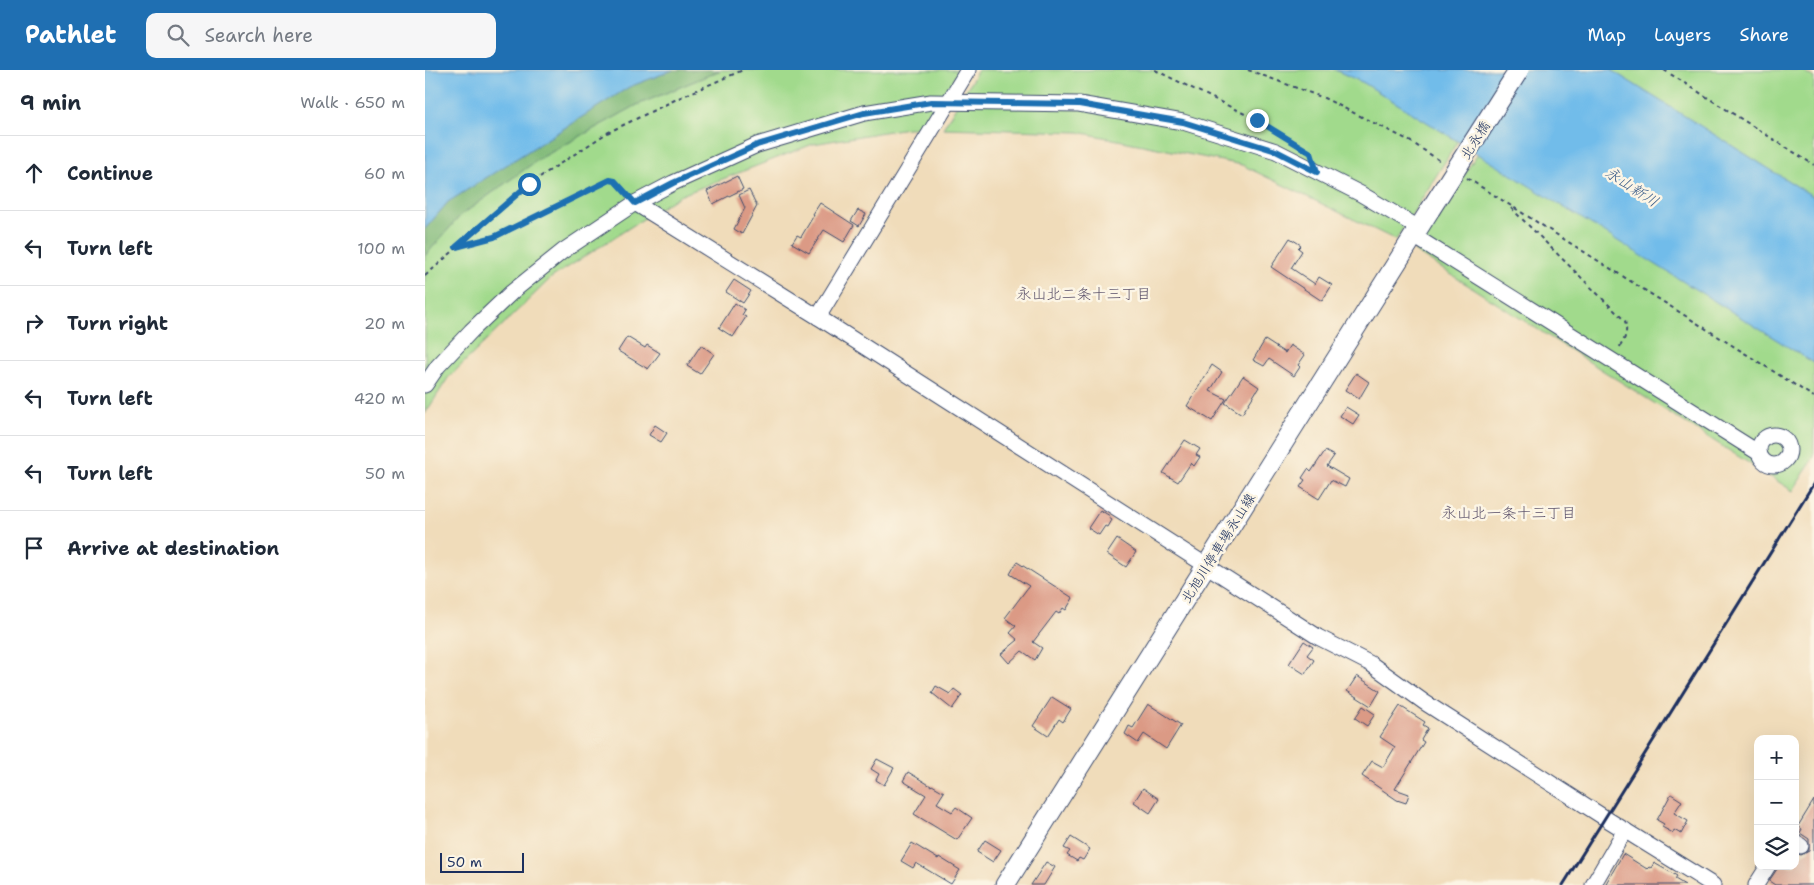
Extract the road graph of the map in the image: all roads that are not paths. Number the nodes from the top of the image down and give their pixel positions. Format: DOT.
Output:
graph roads {
  1 [pos="968,70"];
  2 [pos="1519,70"];
  3 [pos="953,95"];
  4 [pos="635,203"];
  5 [pos="1430,210"];
  6 [pos="1417,232"];
  7 [pos="818,317"];
  8 [pos="425,385"];
  9 [pos="1759,453"];
  10 [pos="1207,566"];
  11 [pos="1625,830"];
  12 [pos="1765,870"];
  13 [pos="1005,885"];
  14 [pos="1593,885"];
  15 [pos="1713,885"];
  16 [pos="1756,885"];
  1 -- 3 [label="street"];
  2 -- 5 [label="main road, 北永橋, bridge"];
  3 -- 4 [label="street"];
  3 -- 6 [label="street"];
  3 -- 7 [label="street"];
  4 -- 7 [label="street"];
  4 -- 8 [label="street"];
  5 -- 6 [label="main road, 北旭川停車場永山線"];
  6 -- 9 [label="street"];
  6 -- 10 [label="main road, 北旭川停車場永山線"];
  7 -- 10 [label="street"];
  10 -- 11 [label="street"];
  10 -- 13 [label="main road, 北旭川停車場永山線"];
  11 -- 14 [label="street"];
  11 -- 15 [label="street"];
  12 -- 16 [label="street"];
}
